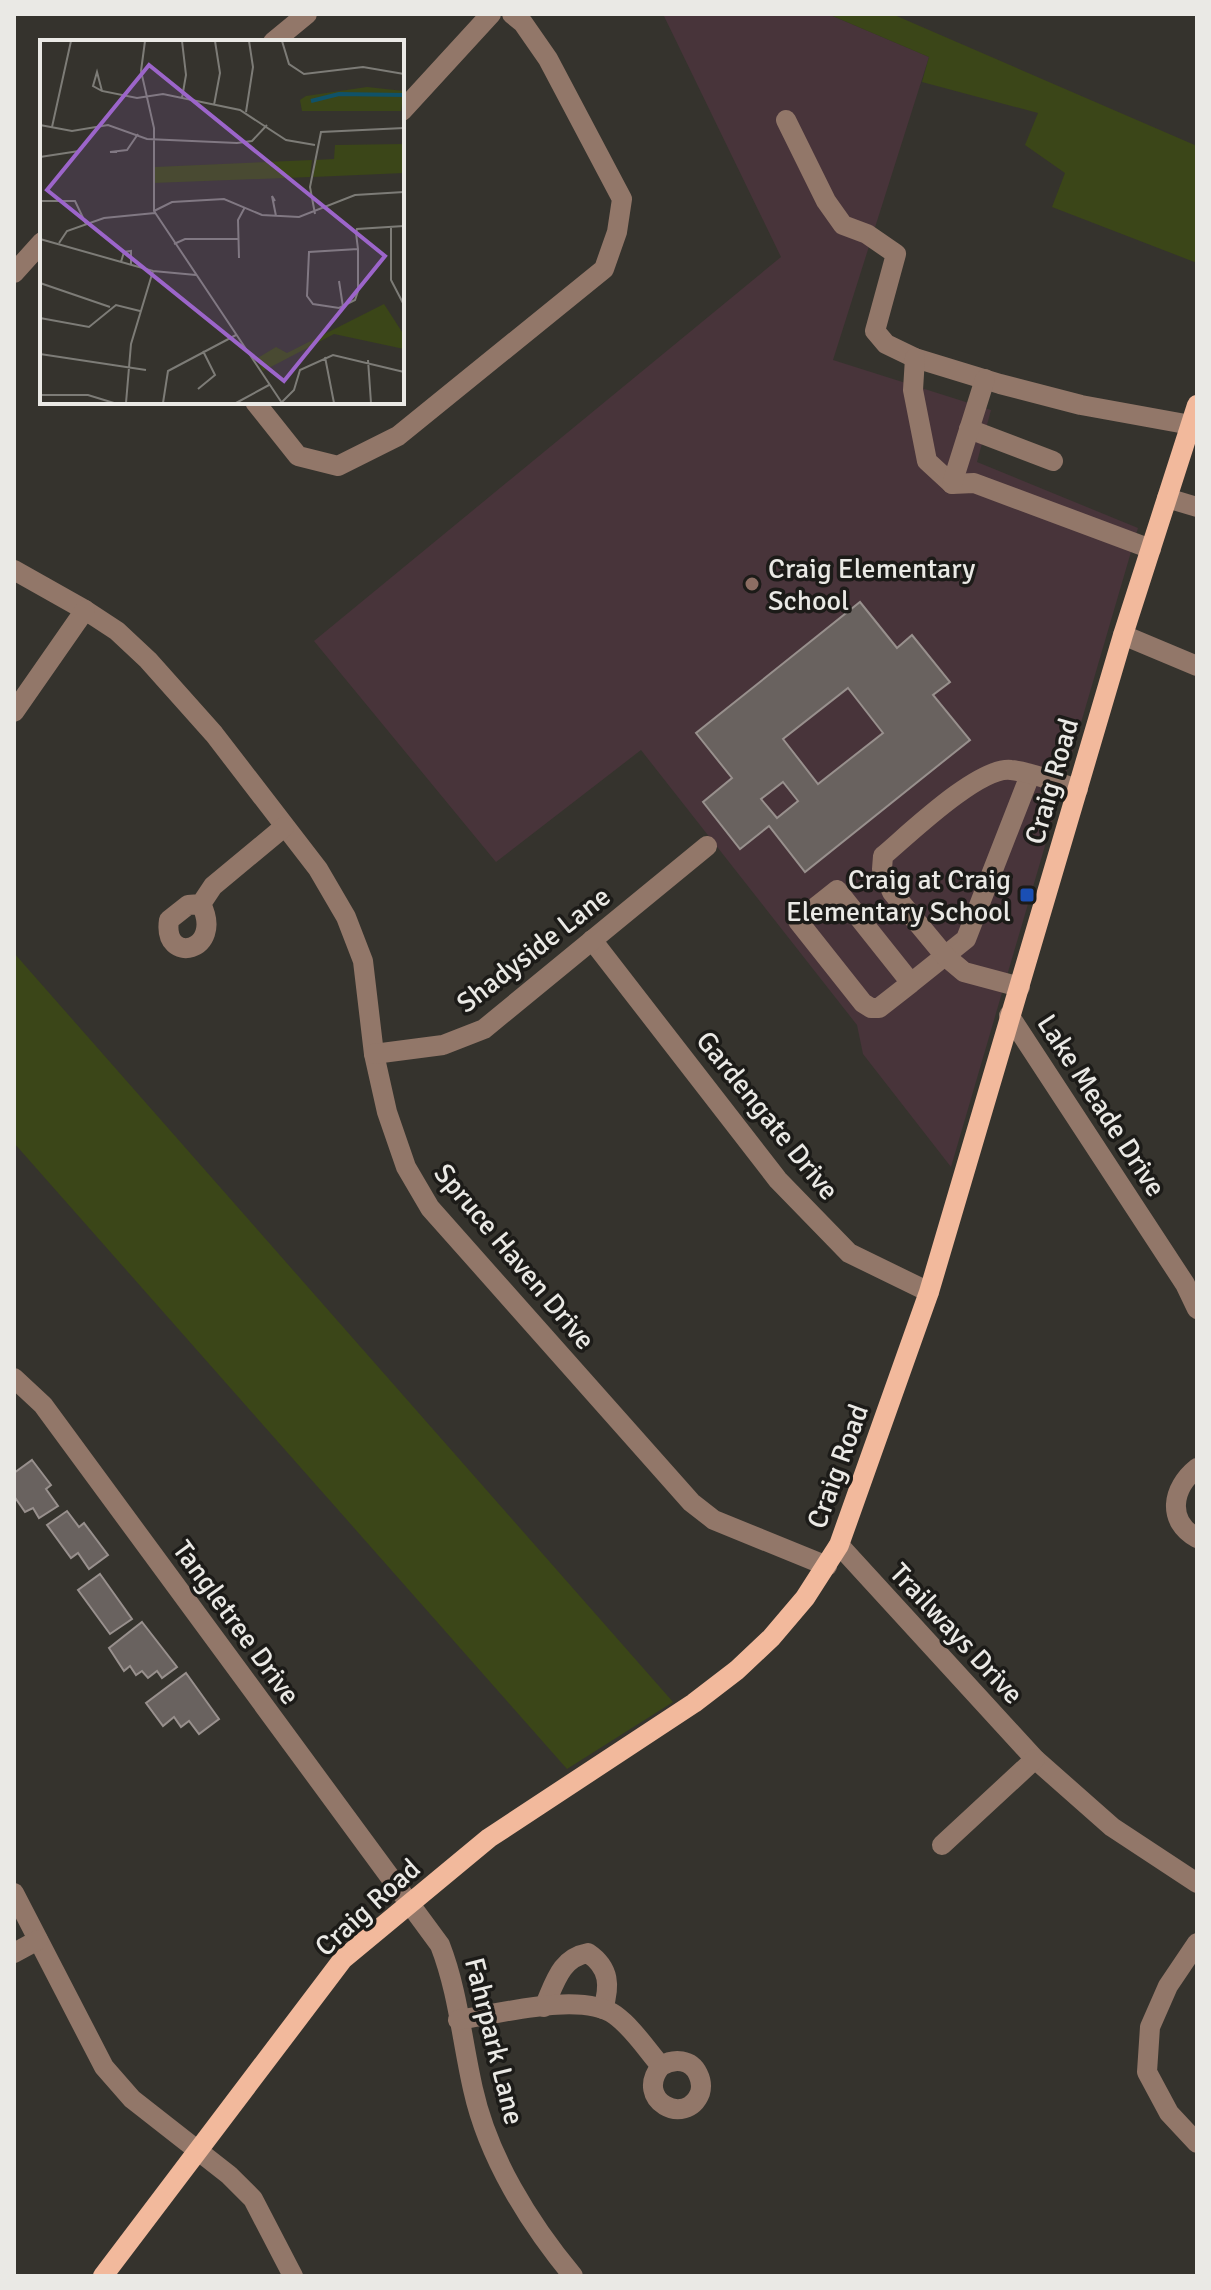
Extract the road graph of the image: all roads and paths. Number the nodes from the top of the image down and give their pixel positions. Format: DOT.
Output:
graph roads {
  1 [pos="307,14"];
  2 [pos="491,14"];
  3 [pos="512,14"];
  4 [pos="275,40"];
  5 [pos="404,109"];
  6 [pos="786,120"];
  7 [pos="40,244"];
  8 [pos="14,273"];
  9 [pos="915,358"];
  10 [pos="985,379"];
  11 [pos="257,404"];
  12 [pos="1194,415"];
  13 [pos="969,429"];
  14 [pos="1053,461"];
  15 [pos="952,484"];
  16 [pos="1167,498"];
  17 [pos="1197,507"];
  18 [pos="1151,549"];
  19 [pos="14,570"];
  20 [pos="85,610"];
  21 [pos="1123,635"];
  22 [pos="1197,666"];
  23 [pos="14,712"];
  24 [pos="1030,775"];
  25 [pos="1078,789"];
  26 [pos="284,827"];
  27 [pos="707,846"];
  28 [pos="201,904"];
  29 [pos="592,940"];
  30 [pos="945,956"];
  31 [pos="911,983"];
  32 [pos="1020,987"];
  33 [pos="1009,1015"];
  34 [pos="374,1054"];
  35 [pos="1191,1281"];
  36 [pos="929,1292"];
  37 [pos="1197,1309"];
  38 [pos="14,1378"];
  39 [pos="1197,1468"];
  40 [pos="1197,1538"];
  41 [pos="839,1545"];
  42 [pos="827,1566"];
  43 [pos="1035,1759"];
  44 [pos="942,1845"];
  45 [pos="1197,1883"];
  46 [pos="14,1893"];
  47 [pos="409,1904"];
  48 [pos="38,1940"];
  49 [pos="1197,1943"];
  50 [pos="14,1953"];
  51 [pos="544,2007"];
  52 [pos="603,2009"];
  53 [pos="458,2020"];
  54 [pos="661,2066"];
  55 [pos="1197,2143"];
  56 [pos="197,2150"];
  57 [pos="103,2276"];
  58 [pos="293,2276"];
  59 [pos="573,2276"];
  1 -- 4 [label="street"];
  2 -- 5 [label="street"];
  3 -- 11 [label="street"];
  6 -- 9 [label="street"];
  7 -- 8 [label="street"];
  9 -- 10 [label="street"];
  9 -- 15 [label="street"];
  10 -- 12 [label="street"];
  10 -- 13 [label="street"];
  12 -- 16 [label="main road, Craig Road"];
  13 -- 14 [label="street"];
  13 -- 15 [label="street"];
  15 -- 18 [label="street"];
  16 -- 17 [label="street"];
  16 -- 18 [label="main road, Craig Road"];
  18 -- 21 [label="main road, Craig Road"];
  19 -- 20 [label="street, Spruce Haven Drive"];
  20 -- 23 [label="street"];
  20 -- 26 [label="street, Spruce Haven Drive"];
  21 -- 22 [label="street"];
  21 -- 25 [label="main road, Craig Road"];
  24 -- 25 [label="street"];
  24 -- 30 [label="street"];
  24 -- 30 [label="street"];
  25 -- 32 [label="main road, Craig Road"];
  26 -- 28 [label="street"];
  26 -- 34 [label="street, Spruce Haven Drive"];
  27 -- 29 [label="street, Shadyside Lane"];
  29 -- 34 [label="street, Shadyside Lane"];
  29 -- 36 [label="street, Gardengate Drive"];
  30 -- 31 [label="street"];
  30 -- 32 [label="street"];
  31 -- 31 [label="street"];
  32 -- 33 [label="main road, Craig Road"];
  33 -- 35 [label="street, Lake Meade Drive"];
  33 -- 36 [label="main road, Craig Road"];
  34 -- 42 [label="street, Spruce Haven Drive"];
  35 -- 37 [label="street, Lake Meade Drive"];
  36 -- 41 [label="main road, Craig Road"];
  38 -- 47 [label="street, Tangletree Drive"];
  39 -- 40 [label="street"];
  41 -- 42 [label="main road, Craig Road"];
  41 -- 43 [label="street, Trailways Drive"];
  42 -- 47 [label="main road, Craig Road"];
  43 -- 44 [label="street"];
  43 -- 45 [label="street, Trailways Drive"];
  46 -- 48 [label="street"];
  47 -- 53 [label="street, Fahrpark Lane"];
  47 -- 56 [label="main road, Craig Road"];
  48 -- 50 [label="street"];
  48 -- 56 [label="street"];
  49 -- 55 [label="street"];
  51 -- 52 [label="street"];
  51 -- 52 [label="street"];
  51 -- 53 [label="street"];
  52 -- 54 [label="street"];
  53 -- 59 [label="street, Fahrpark Lane"];
  56 -- 57 [label="main road, Craig Road"];
  56 -- 58 [label="street"];
}
